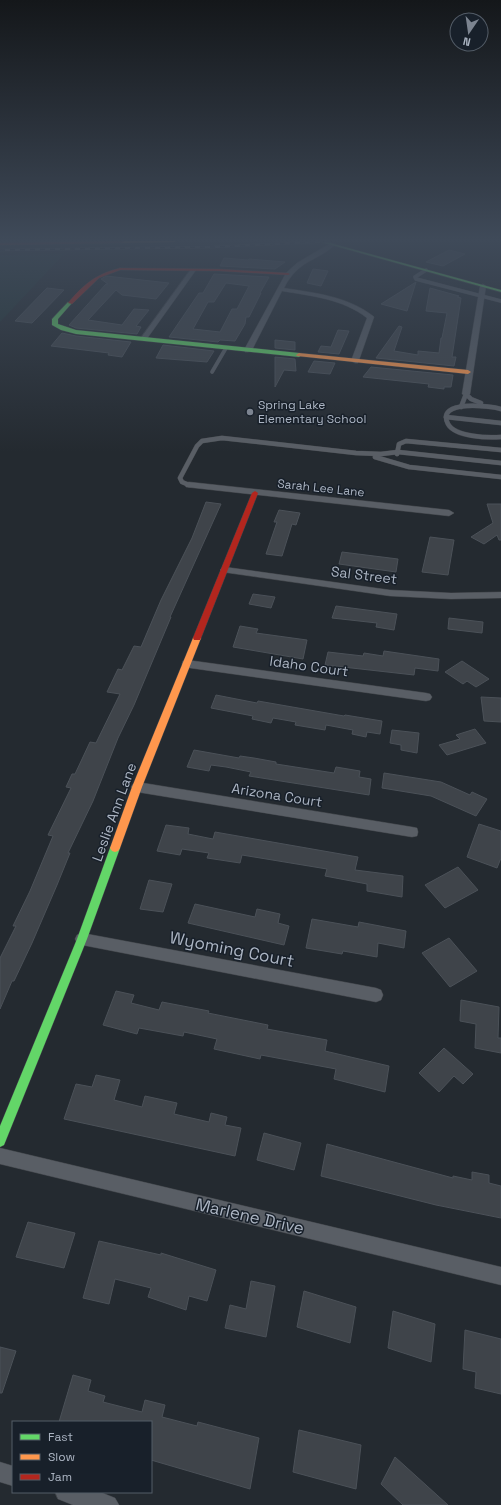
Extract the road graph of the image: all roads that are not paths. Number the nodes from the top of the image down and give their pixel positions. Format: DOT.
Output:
graph roads {
  1 [pos="62,311"];
  2 [pos="164,311"];
  3 [pos="268,311"];
  4 [pos="364,311"];
  5 [pos="479,311"];
  6 [pos="144,339"];
  7 [pos="226,348"];
  8 [pos="248,350"];
  9 [pos="355,361"];
  10 [pos="212,372"];
  11 [pos="468,372"];
  12 [pos="466,394"];
  13 [pos="485,405"];
  14 [pos="461,407"];
  15 [pos="501,409"];
  16 [pos="446,417"];
  17 [pos="501,423"];
  18 [pos="501,437"];
  19 [pos="501,450"];
  20 [pos="398,452"];
  21 [pos="356,453"];
  22 [pos="396,462"];
  23 [pos="501,463"];
  24 [pos="501,477"];
  25 [pos="190,486"];
  26 [pos="255,493"];
  27 [pos="449,513"];
  28 [pos="225,570"];
  29 [pos="501,595"];
  30 [pos="187,664"];
  31 [pos="426,697"];
  32 [pos="137,787"];
  33 [pos="412,832"];
  34 [pos="82,939"];
  35 [pos="376,995"];
  36 [pos="0,1140"];
  37 [pos="0,1156"];
  38 [pos="501,1276"];
  39 [pos="0,1472"];
  40 [pos="12,1476"];
  41 [pos="68,1493"];
  42 [pos="108,1505"];
  1 -- 6 [label="street"];
  2 -- 6 [label="street"];
  3 -- 8 [label="street"];
  4 -- 9 [label="street"];
  5 -- 11 [label="street"];
  6 -- 7 [label="street"];
  7 -- 8 [label="street"];
  7 -- 10 [label="lane"];
  8 -- 9 [label="street"];
  9 -- 11 [label="street"];
  11 -- 12 [label="street"];
  12 -- 13 [label="lane"];
  12 -- 14 [label="lane"];
  13 -- 14 [label="lane"];
  13 -- 15 [label="lane"];
  14 -- 16 [label="lane"];
  16 -- 17 [label="lane"];
  16 -- 18 [label="lane"];
  19 -- 20 [label="lane"];
  20 -- 21 [label="lane"];
  20 -- 22 [label="lane"];
  20 -- 23 [label="lane"];
  21 -- 22 [label="lane"];
  21 -- 25 [label="lane"];
  22 -- 24 [label="lane"];
  25 -- 26 [label="street, Sarah Lee Lane"];
  26 -- 27 [label="street, Sarah Lee Lane"];
  26 -- 28 [label="street, Leslie Ann Lane"];
  28 -- 29 [label="street, Sal Street"];
  28 -- 30 [label="street, Leslie Ann Lane"];
  30 -- 31 [label="street, Idaho Court"];
  30 -- 32 [label="street, Leslie Ann Lane"];
  32 -- 33 [label="street, Arizona Court"];
  32 -- 34 [label="street, Leslie Ann Lane"];
  34 -- 35 [label="street, Wyoming Court"];
  34 -- 36 [label="street, Leslie Ann Lane"];
  37 -- 38 [label="street, Marlene Drive"];
  39 -- 40 [label="street"];
  41 -- 42 [label="street"];
}
